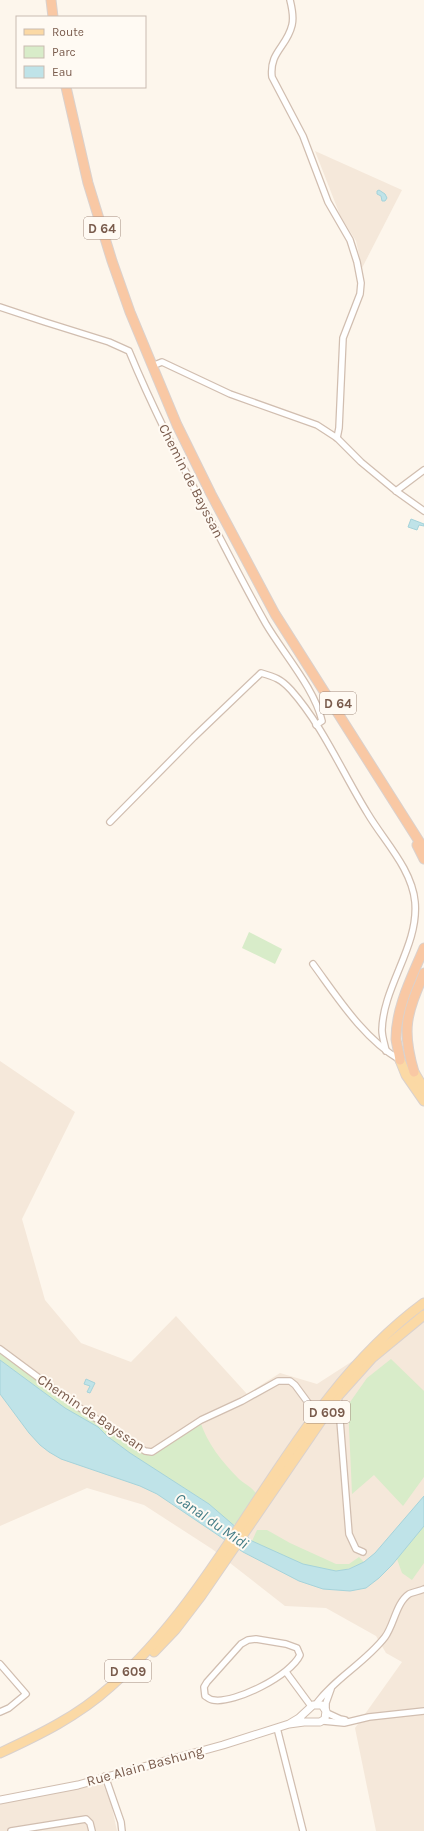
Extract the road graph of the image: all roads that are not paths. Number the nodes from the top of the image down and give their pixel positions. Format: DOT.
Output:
graph roads {
  1 [pos="51,0"];
  2 [pos="290,0"];
  3 [pos="53,16"];
  4 [pos="66,88"];
  5 [pos="0,306"];
  6 [pos="152,366"];
  7 [pos="337,438"];
  8 [pos="424,470"];
  9 [pos="396,491"];
  10 [pos="424,511"];
  11 [pos="251,566"];
  12 [pos="316,725"];
  13 [pos="382,783"];
  14 [pos="110,822"];
  15 [pos="424,840"];
  16 [pos="424,849"];
  17 [pos="424,859"];
  18 [pos="424,948"];
  19 [pos="313,964"];
  20 [pos="424,973"];
  21 [pos="407,1050"];
  22 [pos="386,1051"];
  23 [pos="400,1060"];
  24 [pos="414,1072"];
  25 [pos="424,1089"];
  26 [pos="424,1101"];
  27 [pos="424,1302"];
  28 [pos="424,1315"];
  29 [pos="0,1350"];
  30 [pos="342,1380"];
  31 [pos="338,1396"];
  32 [pos="320,1414"];
  33 [pos="363,1552"];
  34 [pos="226,1553"];
  35 [pos="424,1589"];
  36 [pos="0,1664"];
  37 [pos="286,1672"];
  38 [pos="332,1685"];
  39 [pos="312,1707"];
  40 [pos="326,1711"];
  41 [pos="424,1711"];
  42 [pos="0,1712"];
  43 [pos="351,1720"];
  44 [pos="323,1721"];
  45 [pos="314,1722"];
  46 [pos="288,1724"];
  47 [pos="278,1728"];
  48 [pos="0,1754"];
  49 [pos="0,1759"];
  50 [pos="105,1776"];
  51 [pos="0,1800"];
  52 [pos="11,1831"];
  53 [pos="92,1831"];
  54 [pos="122,1831"];
  55 [pos="303,1831"];
  1 -- 3 [label="highway"];
  2 -- 7 [label="street"];
  4 -- 6 [label="highway, D 64"];
  5 -- 12 [label="street, Chemin de Bayssan"];
  6 -- 7 [label="street"];
  6 -- 11 [label="highway, D 64"];
  7 -- 9 [label="street"];
  8 -- 9 [label="street"];
  9 -- 10 [label="street"];
  11 -- 13 [label="highway, D 64"];
  11 -- 15 [label="highway, D 64"];
  12 -- 14 [label="street"];
  12 -- 22 [label="street"];
  13 -- 16 [label="highway, D 64"];
  13 -- 17 [label="highway"];
  18 -- 23 [label="highway"];
  19 -- 22 [label="street"];
  20 -- 21 [label="highway"];
  21 -- 23 [label="street"];
  21 -- 24 [label="highway"];
  22 -- 23 [label="street"];
  23 -- 24 [label="street"];
  23 -- 26 [label="main road"];
  24 -- 25 [label="main road"];
  27 -- 30 [label="main road, D 609"];
  28 -- 31 [label="main road, D 609"];
  29 -- 32 [label="street, Chemin de Bayssan"];
  30 -- 31 [label="street"];
  30 -- 32 [label="main road, D 609"];
  31 -- 32 [label="main road, D 609"];
  31 -- 33 [label="street"];
  32 -- 34 [label="main road, D 609"];
  34 -- 48 [label="main road, D 609"];
  34 -- 49 [label="main road, D 609"];
  35 -- 38 [label="street"];
  36 -- 42 [label="street"];
  37 -- 37 [label="street"];
  37 -- 39 [label="street"];
  38 -- 39 [label="street"];
  38 -- 40 [label="street"];
  39 -- 40 [label="street"];
  39 -- 45 [label="street"];
  39 -- 46 [label="street, Rue Alain Bashung"];
  40 -- 43 [label="street"];
  40 -- 44 [label="street"];
  41 -- 43 [label="street"];
  43 -- 44 [label="street"];
  44 -- 45 [label="street"];
  45 -- 46 [label="street, Rue Alain Bashung"];
  46 -- 47 [label="street, Rue Alain Bashung"];
  47 -- 50 [label="street, Rue Alain Bashung"];
  47 -- 55 [label="street"];
  50 -- 51 [label="street, Rue Alain Bashung"];
  50 -- 54 [label="street"];
  52 -- 53 [label="street"];
}
